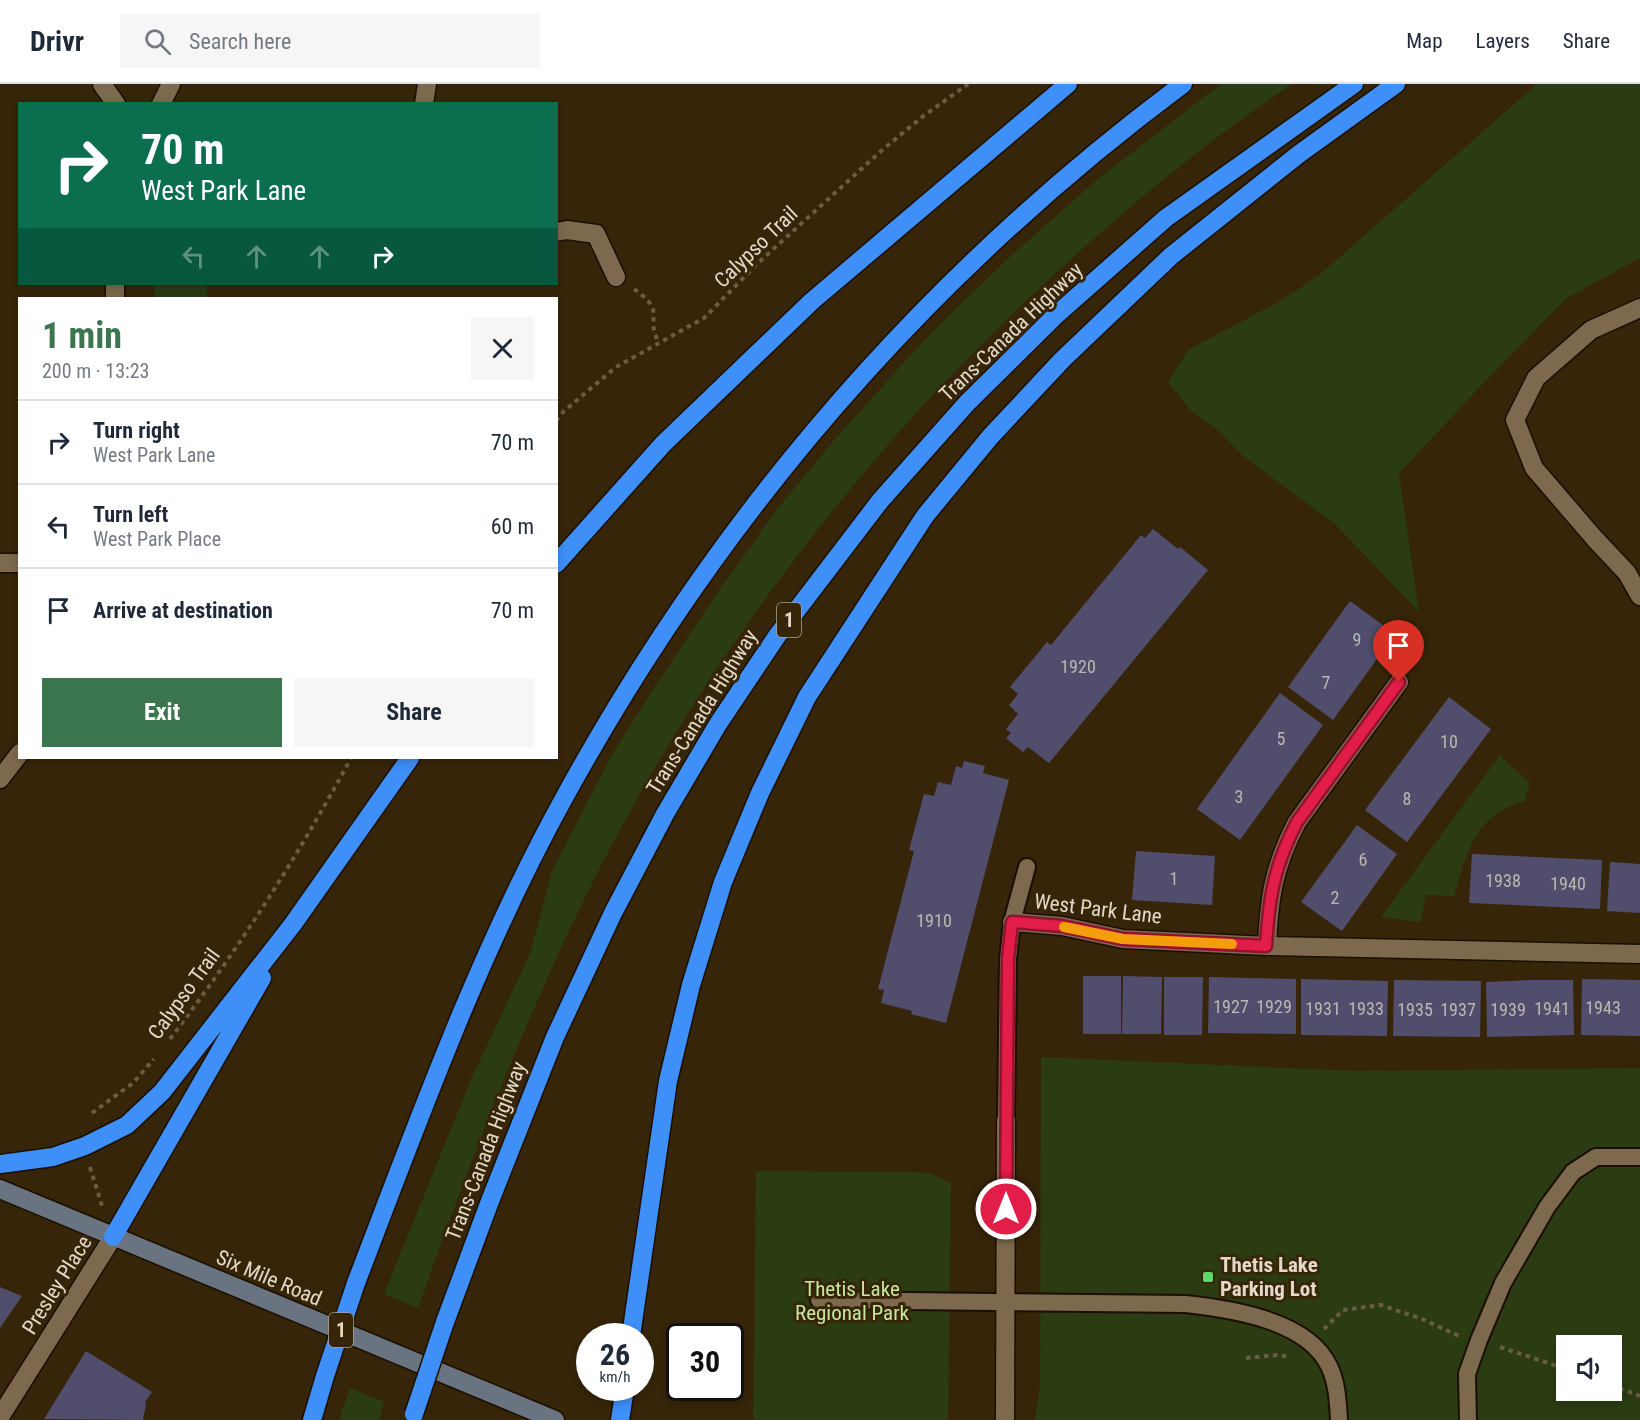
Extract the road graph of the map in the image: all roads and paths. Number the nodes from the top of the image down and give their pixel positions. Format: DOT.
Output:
graph roads {
  1 [pos="102,84"];
  2 [pos="171,84"];
  3 [pos="427,84"];
  4 [pos="968,84"];
  5 [pos="1068,84"];
  6 [pos="1183,84"];
  7 [pos="1354,84"];
  8 [pos="1396,84"];
  9 [pos="115,102"];
  10 [pos="162,102"];
  11 [pos="424,102"];
  12 [pos="558,232"];
  13 [pos="616,277"];
  14 [pos="1640,308"];
  15 [pos="659,343"];
  16 [pos="558,418"];
  17 [pos="558,562"];
  18 [pos="0,563"];
  19 [pos="18,564"];
  20 [pos="1640,596"];
  21 [pos="1399,682"];
  22 [pos="18,756"];
  23 [pos="350,759"];
  24 [pos="409,759"];
  25 [pos="0,779"];
  26 [pos="1027,867"];
  27 [pos="1012,922"];
  28 [pos="293,924"];
  29 [pos="1266,946"];
  30 [pos="1640,954"];
  31 [pos="168,1042"];
  32 [pos="155,1058"];
  33 [pos="1006,1120"];
  34 [pos="85,1146"];
  35 [pos="1640,1157"];
  36 [pos="0,1164"];
  37 [pos="0,1189"];
  38 [pos="113,1237"];
  39 [pos="819,1300"];
  40 [pos="1005,1304"];
  41 [pos="633,1323"];
  42 [pos="1479,1340"];
  43 [pos="1310,1343"];
  44 [pos="1246,1358"];
  45 [pos="1556,1366"];
  46 [pos="1622,1389"];
  47 [pos="1640,1396"];
  48 [pos="623,1401"];
  49 [pos="0,1417"];
  50 [pos="413,1417"];
  51 [pos="312,1420"];
  52 [pos="555,1420"];
  53 [pos="620,1420"];
  54 [pos="1005,1420"];
  55 [pos="1339,1420"];
  56 [pos="1468,1420"];
  1 -- 9 [label="street"];
  2 -- 10 [label="street"];
  3 -- 11 [label="street"];
  4 -- 15 [label="path, Calypso Trail"];
  5 -- 17 [label="highway"];
  6 -- 51 [label="highway, 1, bridge"];
  7 -- 50 [label="highway, Trans-Canada Highway / 1, bridge"];
  8 -- 41 [label="highway"];
  12 -- 13 [label="street"];
  13 -- 15 [label="path"];
  14 -- 20 [label="street"];
  15 -- 16 [label="path, Calypso Trail"];
  18 -- 19 [label="street"];
  21 -- 29 [label="street"];
  22 -- 25 [label="street"];
  23 -- 31 [label="path, Calypso Trail"];
  24 -- 28 [label="highway"];
  26 -- 27 [label="lane"];
  27 -- 29 [label="street, West Park Lane"];
  27 -- 33 [label="lane, West Park Lane"];
  28 -- 34 [label="highway"];
  28 -- 38 [label="highway"];
  29 -- 30 [label="street, West Park Lane"];
  32 -- 34 [label="path, Calypso Trail"];
  33 -- 40 [label="street, West Park Lane"];
  34 -- 36 [label="highway"];
  34 -- 38 [label="path, Calypso Trail"];
  35 -- 42 [label="lane"];
  37 -- 38 [label="main road, Six Mile Road"];
  38 -- 49 [label="street, Presley Place"];
  38 -- 52 [label="main road, Six Mile Road"];
  39 -- 40 [label="lane"];
  40 -- 43 [label="lane"];
  40 -- 54 [label="street, West Park Lane"];
  42 -- 43 [label="path"];
  42 -- 45 [label="path"];
  42 -- 56 [label="lane"];
  43 -- 44 [label="path"];
  43 -- 55 [label="lane"];
  46 -- 47 [label="path"];
  48 -- 53 [label="highway"];
}
